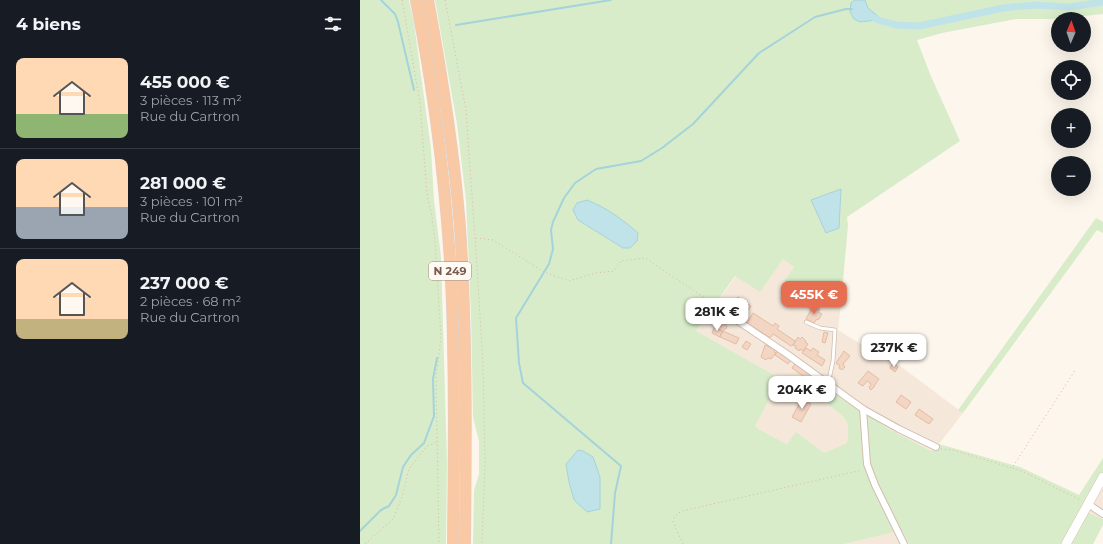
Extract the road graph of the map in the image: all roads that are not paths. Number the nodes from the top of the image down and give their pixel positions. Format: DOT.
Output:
graph roads {
  1 [pos="416,0"];
  2 [pos="428,0"];
  3 [pos="726,313"];
  4 [pos="806,322"];
  5 [pos="828,384"];
  6 [pos="863,408"];
  7 [pos="936,447"];
  8 [pos="1103,477"];
  9 [pos="1088,504"];
  10 [pos="1103,514"];
  11 [pos="453,544"];
  12 [pos="465,544"];
  13 [pos="904,544"];
  14 [pos="1066,544"];
  1 -- 11 [label="highway, N 249"];
  2 -- 12 [label="highway, N 249"];
  3 -- 5 [label="street"];
  4 -- 5 [label="lane"];
  5 -- 6 [label="street"];
  6 -- 7 [label="street"];
  6 -- 13 [label="street"];
  8 -- 9 [label="main road"];
  9 -- 10 [label="street"];
  9 -- 14 [label="main road"];
}
